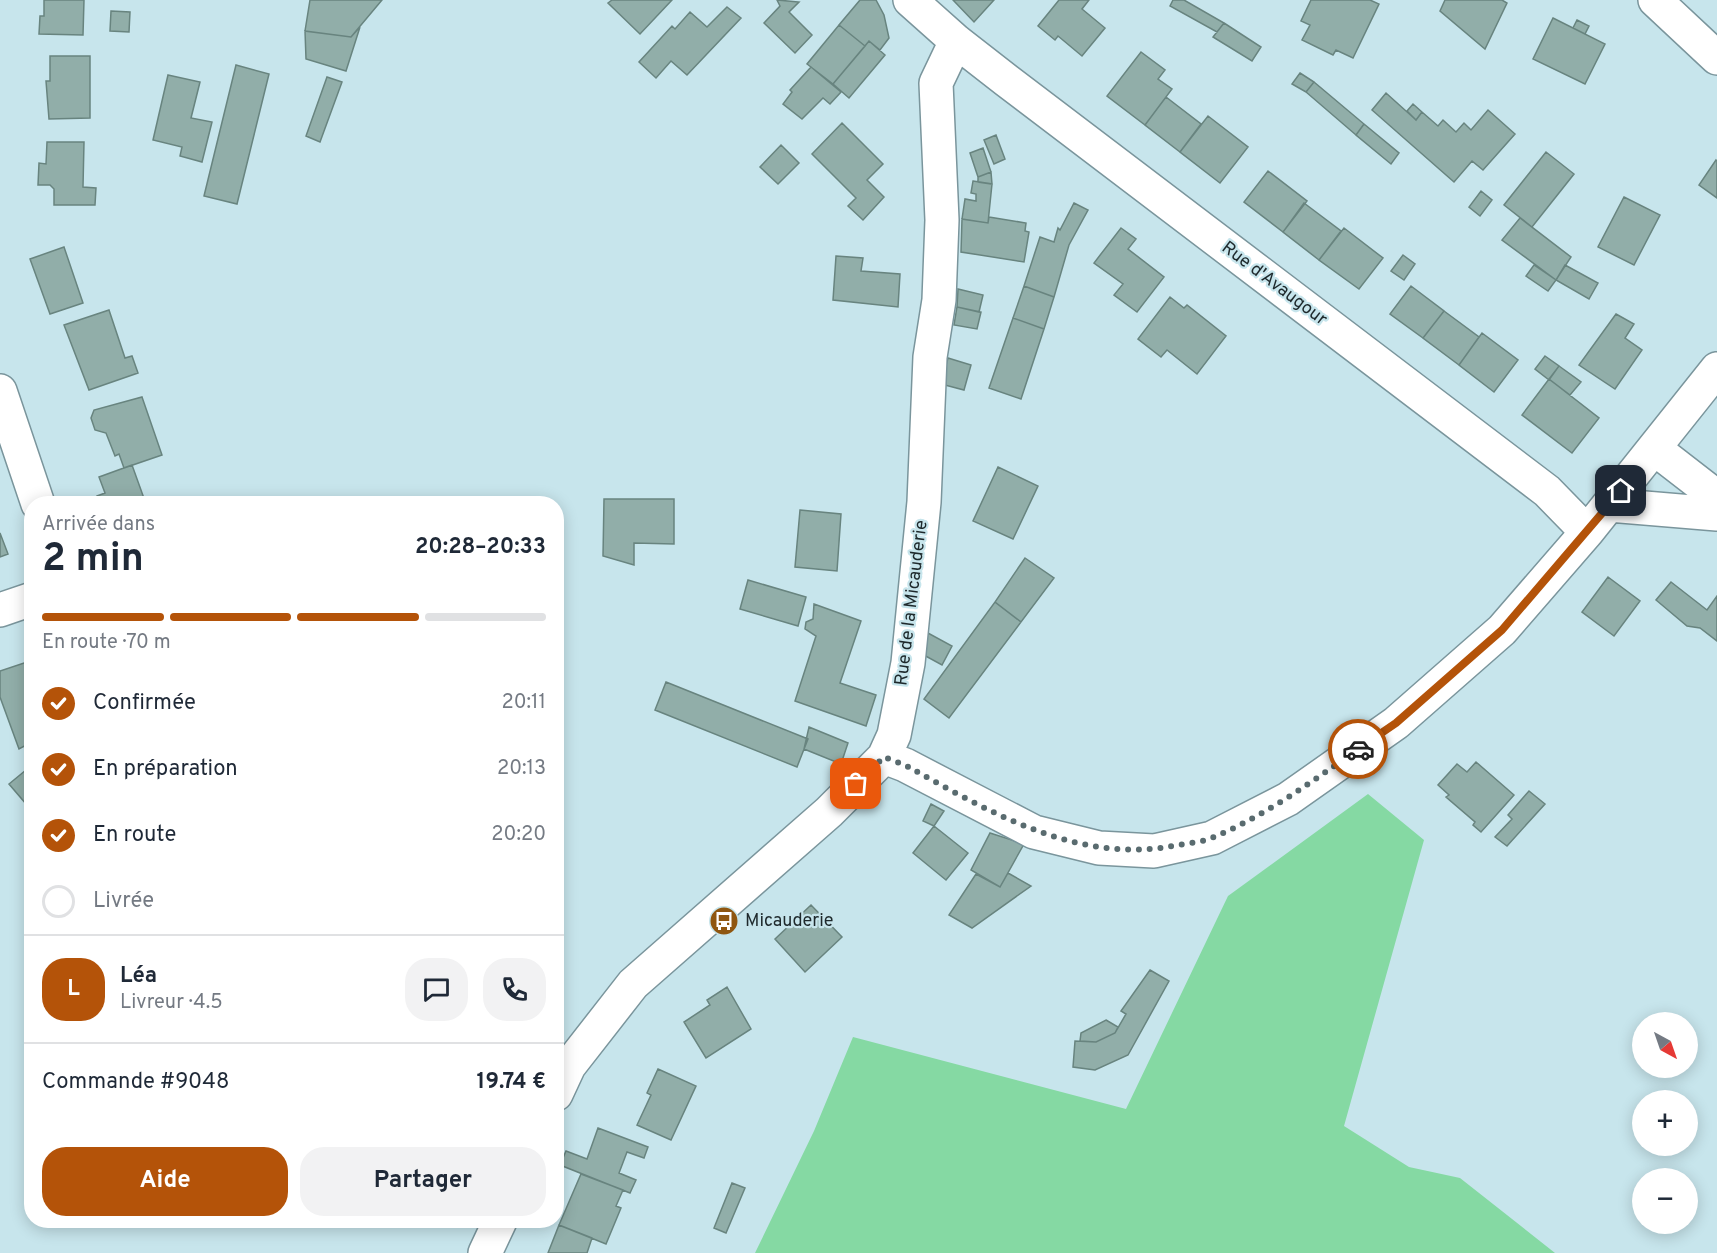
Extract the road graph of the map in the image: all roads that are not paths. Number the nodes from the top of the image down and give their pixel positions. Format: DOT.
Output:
graph roads {
  1 [pos="910,0"];
  2 [pos="1655,0"];
  3 [pos="956,41"];
  4 [pos="1717,58"];
  5 [pos="1717,369"];
  6 [pos="0,391"];
  7 [pos="1655,449"];
  8 [pos="35,496"];
  9 [pos="1717,497"];
  10 [pos="1609,505"];
  11 [pos="1717,514"];
  12 [pos="1587,532"];
  13 [pos="24,602"];
  14 [pos="0,610"];
  15 [pos="884,757"];
  16 [pos="564,1077"];
  17 [pos="497,1228"];
  18 [pos="485,1253"];
  1 -- 3 [label="street"];
  2 -- 4 [label="street"];
  3 -- 12 [label="street, Rue d'Avaugour"];
  3 -- 15 [label="street, Rue de la Micauderie"];
  5 -- 7 [label="street"];
  6 -- 8 [label="street"];
  7 -- 9 [label="street"];
  7 -- 10 [label="street"];
  10 -- 11 [label="street"];
  10 -- 12 [label="street"];
  12 -- 15 [label="street"];
  13 -- 14 [label="street"];
  15 -- 16 [label="street, Rue de la Micauderie"];
  17 -- 18 [label="street"];
}
